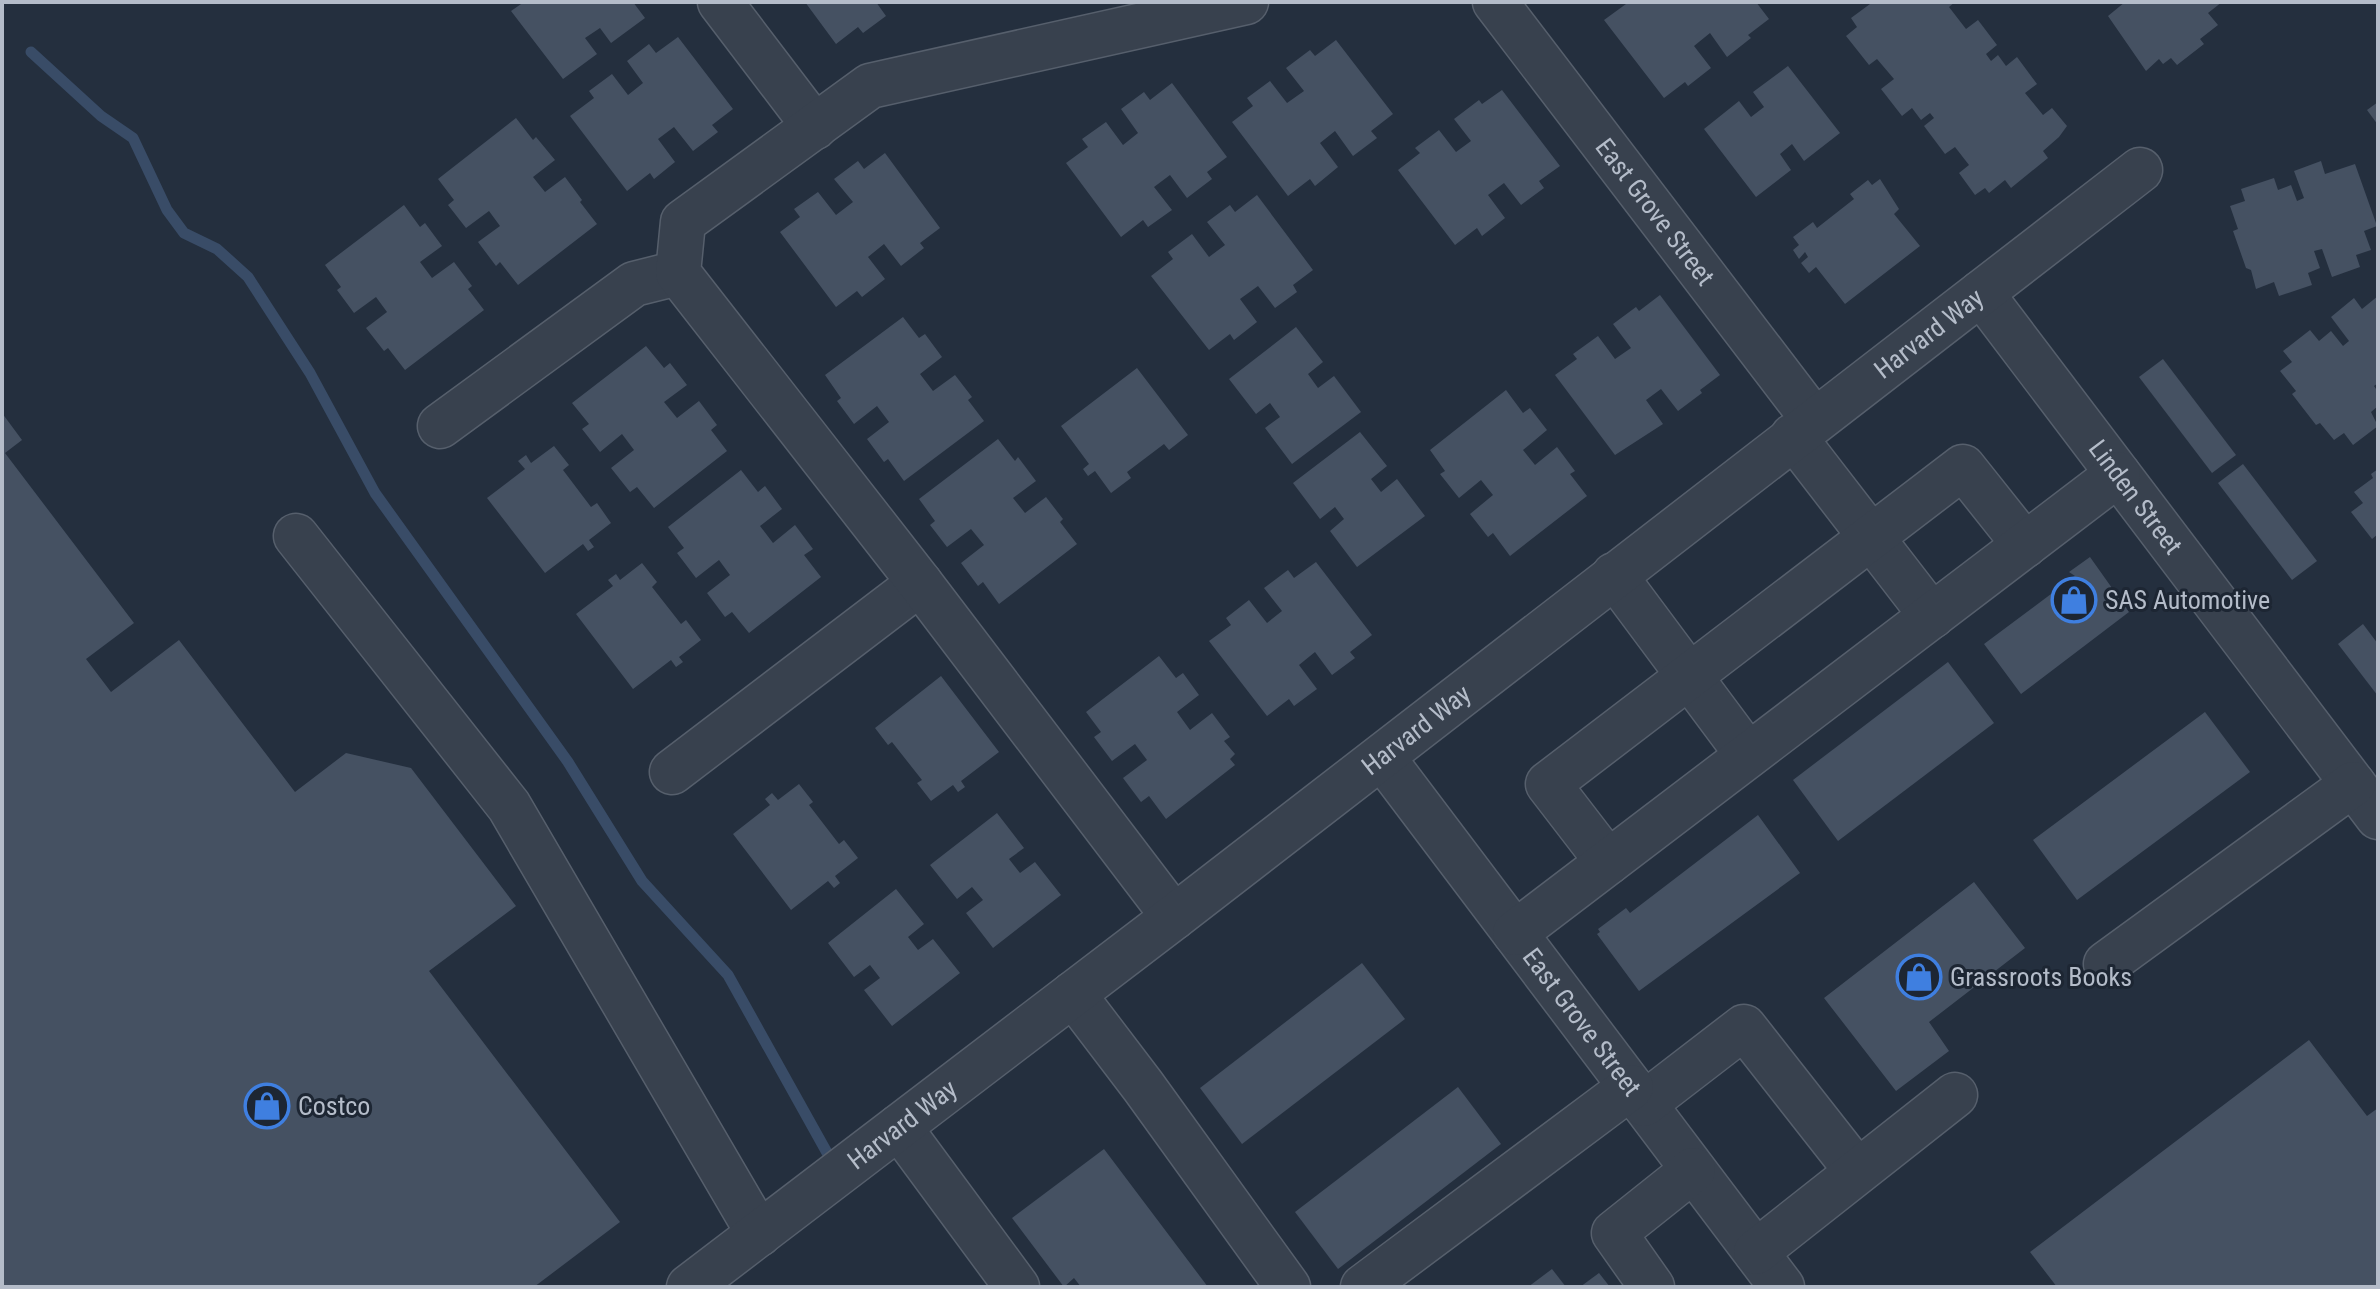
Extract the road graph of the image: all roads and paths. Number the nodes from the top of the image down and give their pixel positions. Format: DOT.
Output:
graph roads {
  1 [pos="720,2"];
  2 [pos="1246,2"];
  3 [pos="1496,3"];
  4 [pos="815,127"];
  5 [pos="2140,170"];
  6 [pos="678,273"];
  7 [pos="1981,293"];
  8 [pos="440,426"];
  9 [pos="1804,428"];
  10 [pos="2118,474"];
  11 [pos="296,536"];
  12 [pos="1873,537"];
  13 [pos="2025,545"];
  14 [pos="1614,575"];
  15 [pos="920,583"];
  16 [pos="1932,616"];
  17 [pos="1688,677"];
  18 [pos="1748,755"];
  19 [pos="1382,757"];
  20 [pos="672,772"];
  21 [pos="2365,801"];
  22 [pos="1608,862"];
  23 [pos="1174,917"];
  24 [pos="1515,933"];
  25 [pos="2106,964"];
  26 [pos="1073,994"];
  27 [pos="1955,1095"];
  28 [pos="1638,1096"];
  29 [pos="899,1127"];
  30 [pos="1693,1170"];
  31 [pos="1857,1171"];
  32 [pos="759,1234"];
  33 [pos="1756,1252"];
  34 [pos="689,1287"];
  35 [pos="1017,1287"];
  36 [pos="1288,1287"];
  37 [pos="1363,1287"];
  38 [pos="1652,1287"];
  39 [pos="1782,1287"];
  1 -- 4 [label="street"];
  2 -- 4 [label="street"];
  3 -- 9 [label="street, East Grove Street"];
  4 -- 6 [label="street"];
  5 -- 7 [label="street, Harvard Way"];
  6 -- 8 [label="street"];
  6 -- 15 [label="street"];
  7 -- 9 [label="street, Harvard Way"];
  7 -- 10 [label="street, Linden Street"];
  9 -- 12 [label="street, East Grove Street"];
  9 -- 14 [label="street, Harvard Way"];
  10 -- 13 [label="street"];
  10 -- 21 [label="street, Linden Street"];
  11 -- 32 [label="street"];
  12 -- 13 [label="street"];
  12 -- 16 [label="street, East Grove Street"];
  12 -- 17 [label="street"];
  13 -- 16 [label="street"];
  14 -- 17 [label="street"];
  14 -- 19 [label="street, Harvard Way"];
  15 -- 20 [label="street"];
  15 -- 23 [label="street"];
  16 -- 18 [label="street"];
  17 -- 18 [label="street"];
  17 -- 22 [label="street"];
  18 -- 22 [label="street"];
  19 -- 23 [label="street, Harvard Way"];
  19 -- 24 [label="street, East Grove Street"];
  21 -- 25 [label="street"];
  22 -- 24 [label="street"];
  23 -- 26 [label="street, Harvard Way"];
  24 -- 28 [label="street, East Grove Street"];
  26 -- 29 [label="street, Harvard Way"];
  26 -- 36 [label="street"];
  27 -- 31 [label="street"];
  28 -- 30 [label="street, East Grove Street"];
  28 -- 31 [label="street"];
  28 -- 37 [label="street"];
  29 -- 32 [label="street, Harvard Way"];
  29 -- 35 [label="street"];
  30 -- 33 [label="street, East Grove Street"];
  30 -- 38 [label="street"];
  31 -- 33 [label="street"];
  32 -- 34 [label="street, Harvard Way"];
  33 -- 39 [label="street, East Grove Street"];
}
